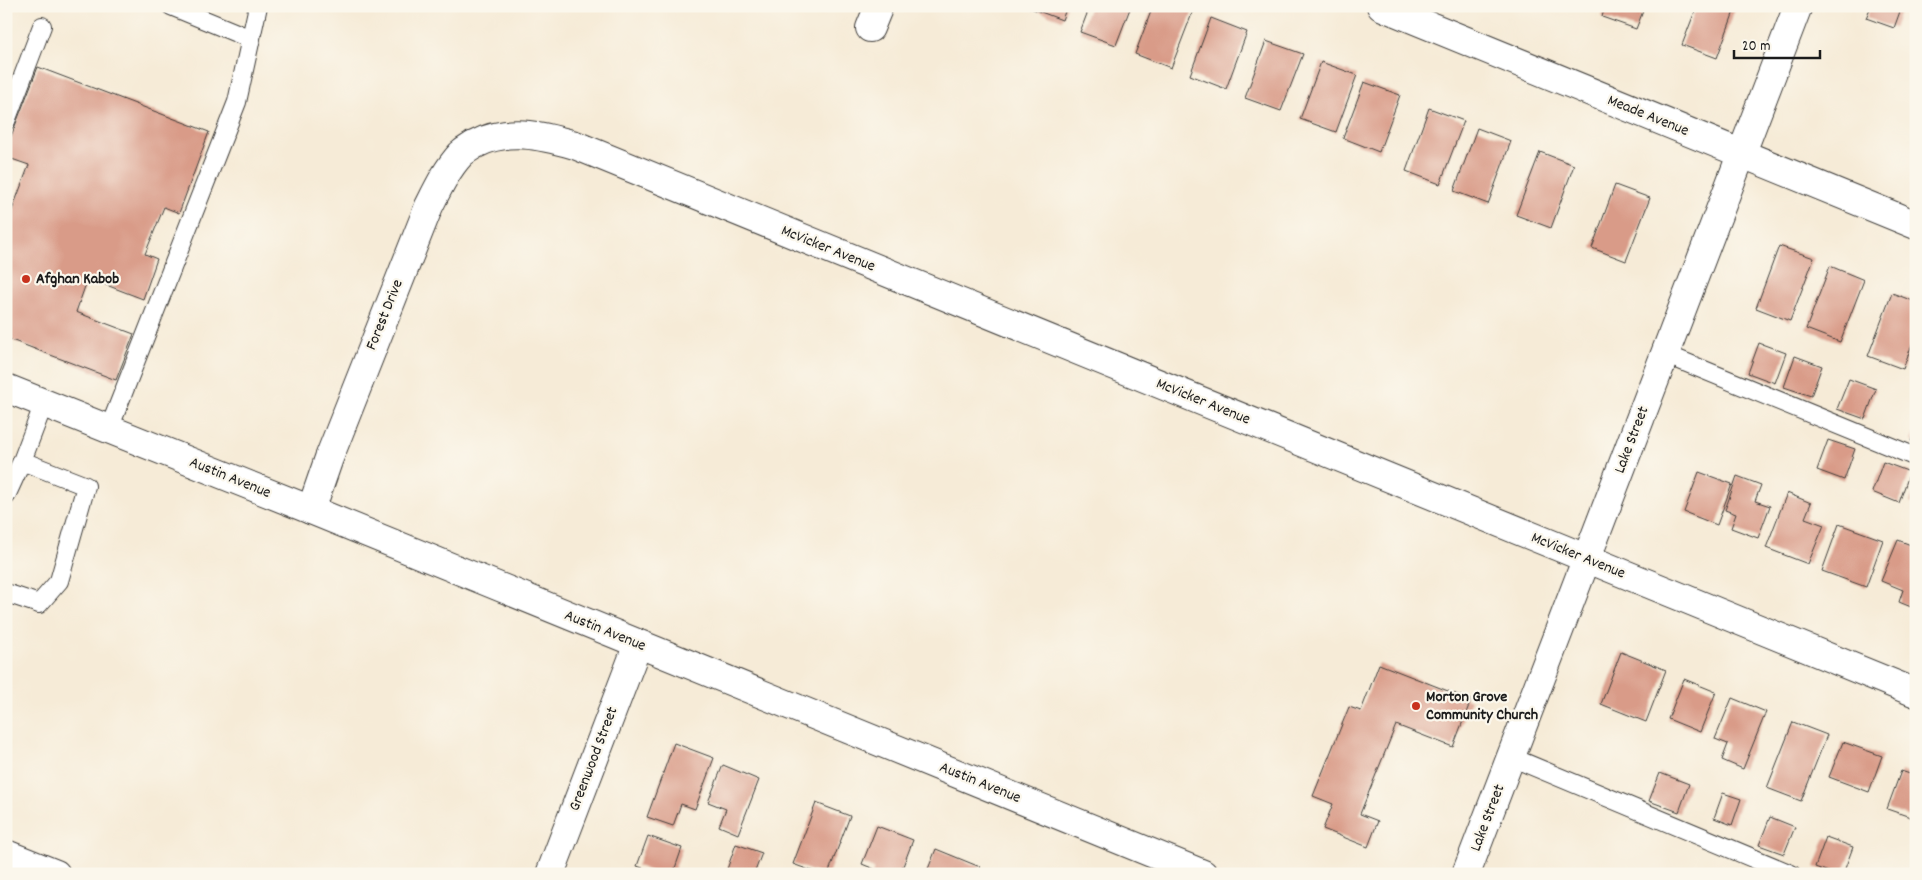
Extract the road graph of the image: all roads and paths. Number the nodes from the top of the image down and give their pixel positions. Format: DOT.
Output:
graph roads {
  1 [pos="171,6"];
  2 [pos="258,6"];
  3 [pos="1381,6"];
  4 [pos="1798,6"];
  5 [pos="42,26"];
  6 [pos="251,39"];
  7 [pos="6,121"];
  8 [pos="486,138"];
  9 [pos="1741,155"];
  10 [pos="1916,225"];
  11 [pos="1665,354"];
  12 [pos="6,388"];
  13 [pos="44,403"];
  14 [pos="108,429"];
  15 [pos="1916,457"];
  16 [pos="22,461"];
  17 [pos="6,496"];
  18 [pos="311,510"];
  19 [pos="1587,560"];
  20 [pos="6,593"];
  21 [pos="638,644"];
  22 [pos="1916,692"];
  23 [pos="1511,757"];
  24 [pos="6,854"];
  25 [pos="56,874"];
  26 [pos="550,874"];
  27 [pos="1204,874"];
  28 [pos="1466,874"];
  29 [pos="1790,874"];
  1 -- 6 [label="lane"];
  2 -- 6 [label="lane"];
  3 -- 9 [label="street, Meade Avenue"];
  4 -- 9 [label="street, Lake Street"];
  5 -- 7 [label="lane"];
  6 -- 14 [label="lane"];
  8 -- 18 [label="street, Forest Drive"];
  8 -- 19 [label="street, McVicker Avenue"];
  9 -- 10 [label="street, Meade Avenue"];
  9 -- 11 [label="street, Lake Street"];
  11 -- 15 [label="lane"];
  11 -- 19 [label="street, Lake Street"];
  12 -- 13 [label="street, Austin Avenue"];
  13 -- 14 [label="street, Austin Avenue"];
  13 -- 16 [label="lane"];
  14 -- 18 [label="street, Austin Avenue"];
  16 -- 17 [label="lane"];
  16 -- 20 [label="lane"];
  18 -- 21 [label="street, Austin Avenue"];
  19 -- 22 [label="street, McVicker Avenue"];
  19 -- 23 [label="street, Lake Street"];
  21 -- 26 [label="street, Greenwood Street"];
  21 -- 27 [label="street, Austin Avenue"];
  23 -- 28 [label="street, Lake Street"];
  23 -- 29 [label="lane"];
  24 -- 25 [label="street"];
}
